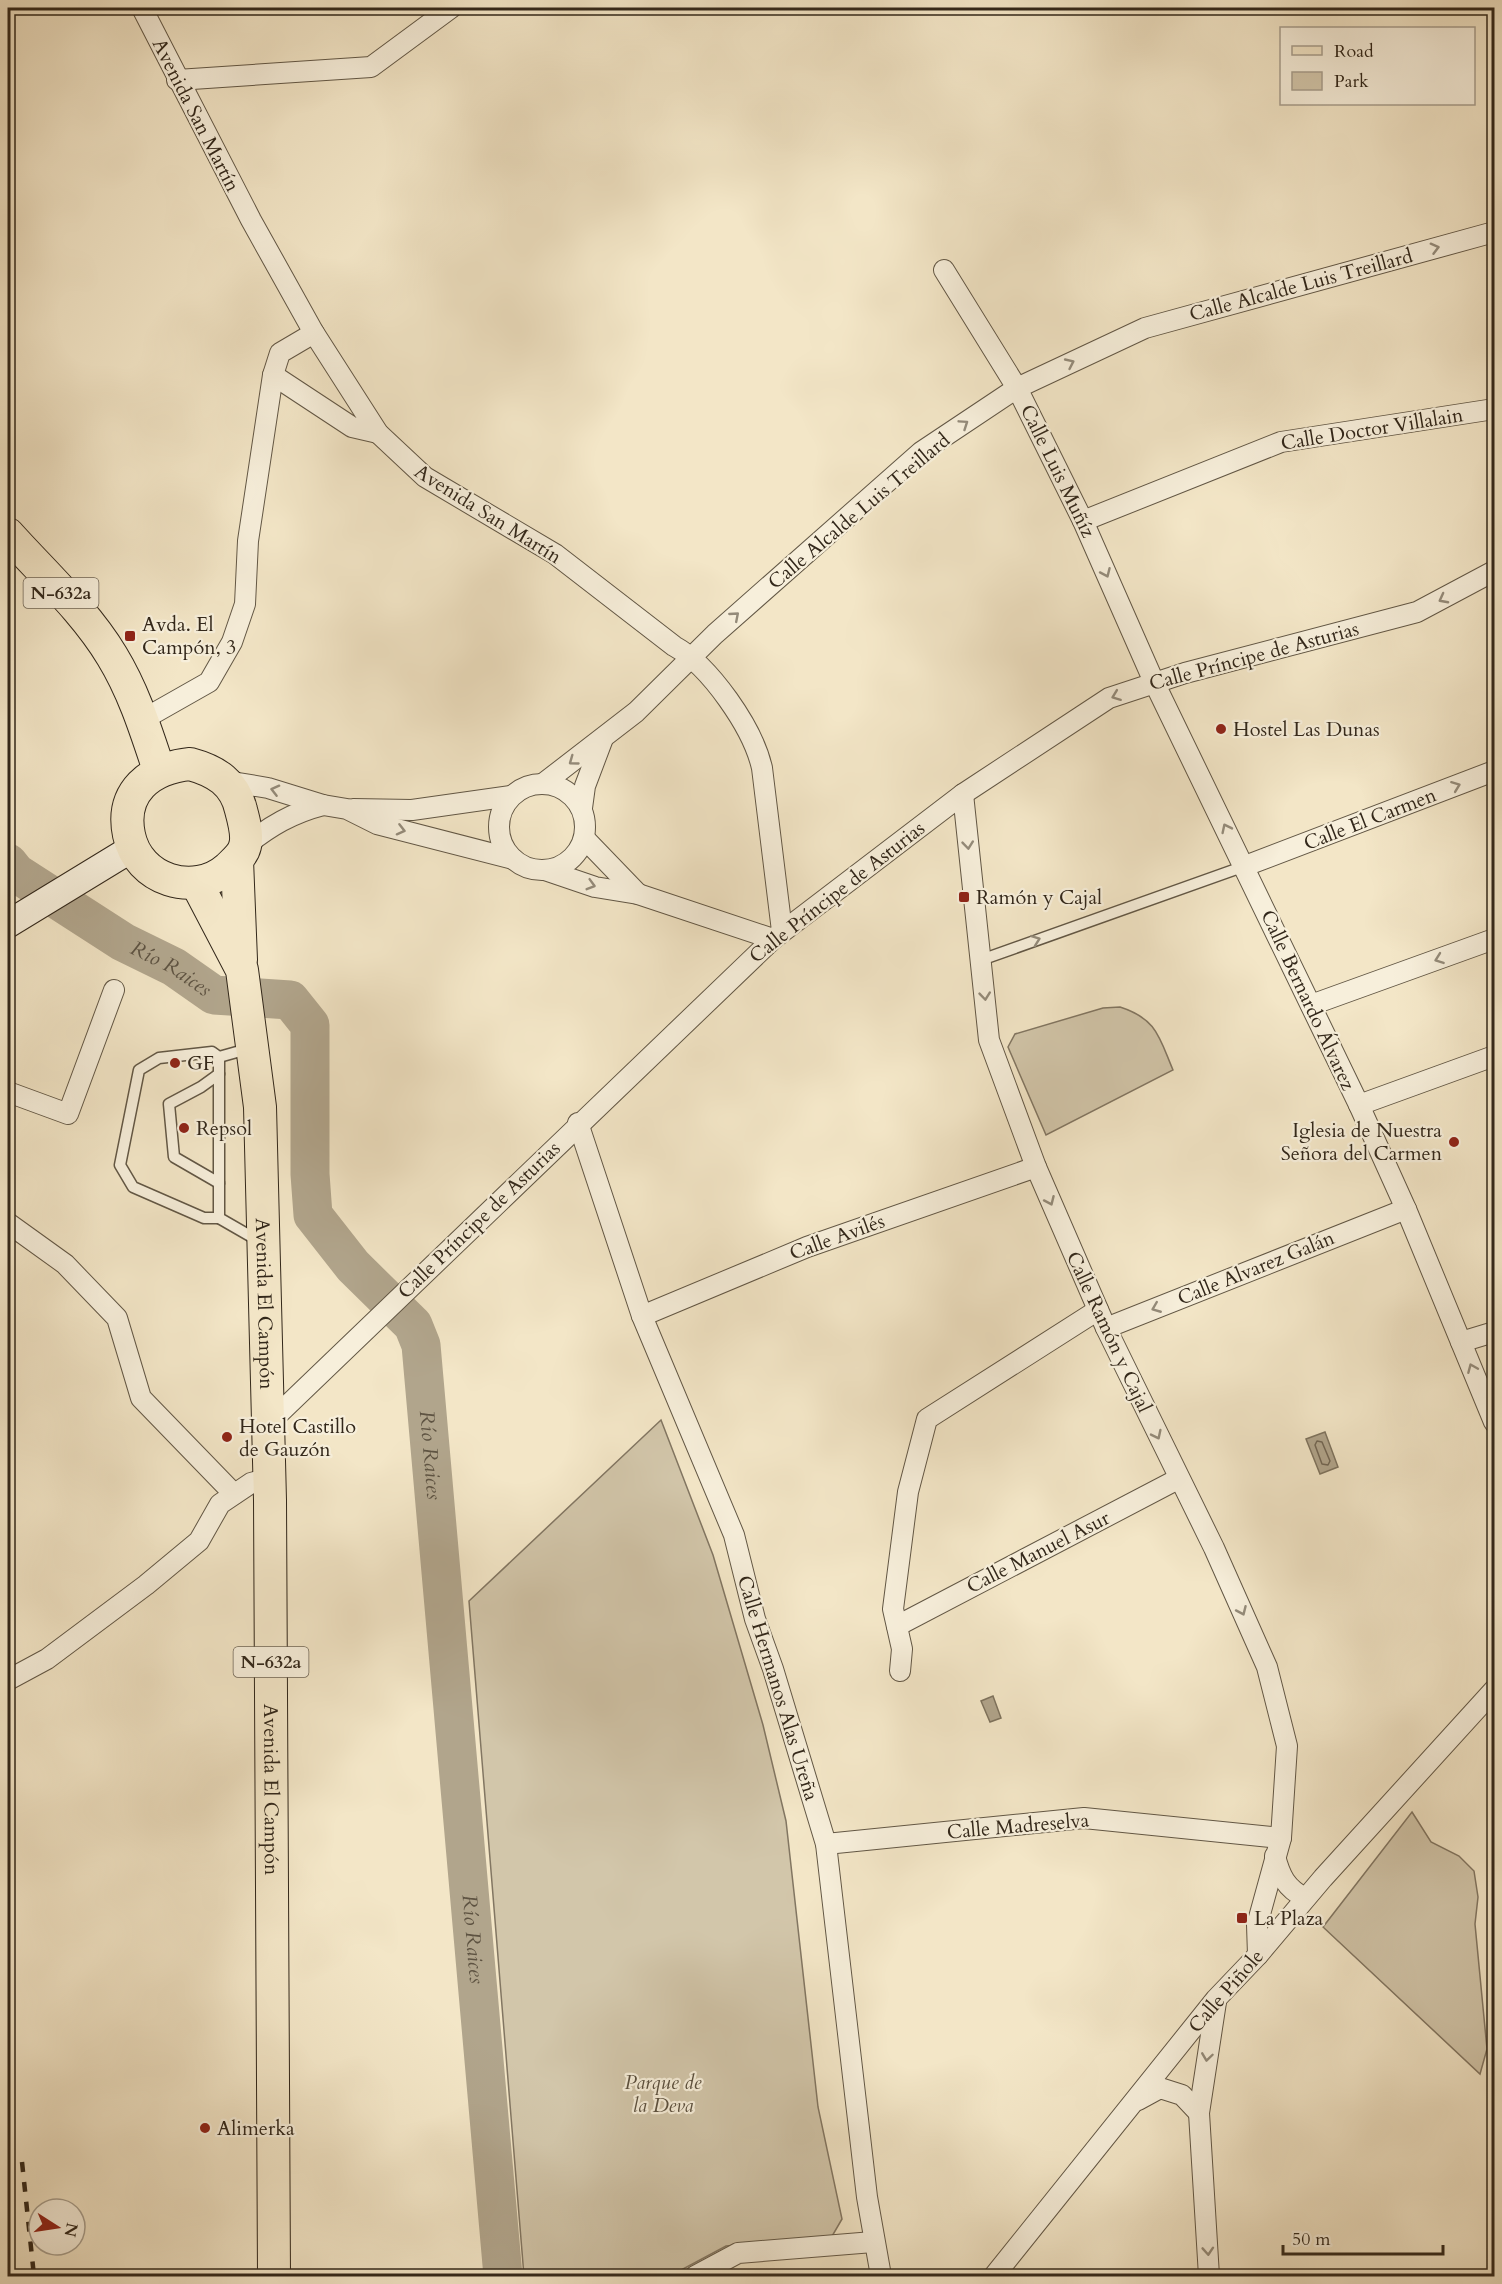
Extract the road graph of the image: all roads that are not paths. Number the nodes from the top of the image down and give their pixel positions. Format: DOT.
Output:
graph roads {
  1 [pos="451,8"];
  2 [pos="143,10"];
  3 [pos="177,80"];
  4 [pos="1494,232"];
  5 [pos="944,270"];
  6 [pos="314,333"];
  7 [pos="273,375"];
  8 [pos="1017,388"];
  9 [pos="1494,409"];
  10 [pos="378,433"];
  11 [pos="1083,520"];
  12 [pos="8,534"];
  13 [pos="1494,571"];
  14 [pos="692,656"];
  15 [pos="1154,682"];
  16 [pos="142,720"];
  17 [pos="602,741"];
  18 [pos="159,770"];
  19 [pos="1494,771"];
  20 [pos="226,781"];
  21 [pos="544,783"];
  22 [pos="963,794"];
  23 [pos="512,796"];
  24 [pos="323,805"];
  25 [pos="582,808"];
  26 [pos="347,809"];
  27 [pos="584,838"];
  28 [pos="132,849"];
  29 [pos="241,853"];
  30 [pos="513,859"];
  31 [pos="1245,866"];
  32 [pos="545,870"];
  33 [pos="197,884"];
  34 [pos="638,894"];
  35 [pos="11,921"];
  36 [pos="778,935"];
  37 [pos="1494,939"];
  38 [pos="981,960"];
  39 [pos="242,969"];
  40 [pos="114,990"];
  41 [pos="1311,1005"];
  42 [pos="252,1036"];
  43 [pos="1494,1056"];
  44 [pos="219,1057"];
  45 [pos="219,1074"];
  46 [pos="8,1092"];
  47 [pos="1359,1105"];
  48 [pos="578,1123"];
  49 [pos="1035,1167"];
  50 [pos="219,1183"];
  51 [pos="1406,1209"];
  52 [pos="219,1218"];
  53 [pos="8,1223"];
  54 [pos="261,1243"];
  55 [pos="642,1316"];
  56 [pos="1102,1319"];
  57 [pos="1494,1332"];
  58 [pos="1461,1342"];
  59 [pos="1494,1422"];
  60 [pos="268,1423"];
  61 [pos="269,1478"];
  62 [pos="1178,1479"];
  63 [pos="234,1494"];
  64 [pos="897,1626"];
  65 [pos="900,1671"];
  66 [pos="8,1680"];
  67 [pos="1494,1690"];
  68 [pos="826,1844"];
  69 [pos="1278,1847"];
  70 [pos="1305,1898"];
  71 [pos="1258,1955"];
  72 [pos="1216,1999"];
  73 [pos="1133,2102"];
  74 [pos="1199,2113"];
  75 [pos="873,2242"];
  76 [pos="274,2277"];
  77 [pos="694,2277"];
  78 [pos="881,2277"];
  79 [pos="994,2277"];
  80 [pos="1209,2277"];
  1 -- 3 [label="street"];
  2 -- 3 [label="street, Avenida San Martín"];
  3 -- 6 [label="street, Avenida San Martín"];
  8 -- 4 [label="street, Calle Alcalde Luis Treillard, one-way"];
  5 -- 8 [label="street, Calle Luis Muñíz"];
  6 -- 7 [label="street"];
  6 -- 10 [label="street, Avenida San Martín"];
  7 -- 10 [label="street"];
  7 -- 16 [label="street"];
  8 -- 11 [label="street, Calle Luis Muñíz"];
  14 -- 8 [label="street, Calle Alcalde Luis Treillard, one-way"];
  9 -- 11 [label="street, Calle Doctor Villalain"];
  10 -- 14 [label="street, Avenida San Martín"];
  11 -- 15 [label="street, Calle Luis Muñíz, one-way"];
  12 -- 16 [label="main road, N-632a"];
  13 -- 15 [label="street, Calle Príncipe de Asturias, one-way"];
  14 -- 17 [label="street, Calle Alcalde Luis Treillard"];
  14 -- 36 [label="street, Avenida San Martín"];
  15 -- 22 [label="street, Calle Príncipe de Asturias, one-way"];
  31 -- 15 [label="street, Calle Bernardo Álvarez, one-way"];
  16 -- 18 [label="main road, N-632a"];
  17 -- 21 [label="street, Calle Alcalde Luis Treillard, one-way"];
  17 -- 25 [label="street, Calle Alcalde Luis Treillard"];
  18 -- 20 [label="main road"];
  18 -- 28 [label="main road"];
  31 -- 19 [label="street, Calle El Carmen, one-way"];
  24 -- 20 [label="street, one-way"];
  20 -- 29 [label="main road"];
  21 -- 23 [label="street"];
  21 -- 25 [label="street"];
  22 -- 36 [label="street, Calle Príncipe de Asturias"];
  22 -- 38 [label="street, Calle Ramón y Cajal, one-way"];
  23 -- 26 [label="street"];
  23 -- 30 [label="street"];
  24 -- 26 [label="street"];
  24 -- 29 [label="street"];
  25 -- 27 [label="street"];
  26 -- 30 [label="street, one-way"];
  27 -- 32 [label="street"];
  27 -- 34 [label="street"];
  28 -- 33 [label="main road"];
  28 -- 35 [label="street"];
  29 -- 33 [label="main road"];
  29 -- 39 [label="main road"];
  30 -- 32 [label="street"];
  38 -- 31 [label="lane, one-way"];
  31 -- 41 [label="street, Calle Bernardo Álvarez"];
  32 -- 34 [label="street, one-way"];
  33 -- 39 [label="main road, Avenida El Campón / N-632a"];
  34 -- 36 [label="street"];
  36 -- 48 [label="street, Calle Príncipe de Asturias"];
  37 -- 41 [label="street, one-way"];
  38 -- 49 [label="street, Calle Ramón y Cajal, one-way"];
  39 -- 42 [label="main road, Avenida El Campón / N-632a"];
  40 -- 46 [label="street"];
  41 -- 47 [label="street, Calle Bernardo Álvarez"];
  42 -- 44 [label="lane"];
  42 -- 54 [label="main road, Avenida El Campón / N-632a"];
  43 -- 47 [label="street"];
  44 -- 45 [label="lane"];
  44 -- 52 [label="lane"];
  45 -- 50 [label="lane"];
  45 -- 50 [label="lane"];
  47 -- 51 [label="street, Calle Bernardo Álvarez"];
  48 -- 55 [label="street, Calle Hermanos Alas Ureña"];
  48 -- 60 [label="street, Calle Príncipe de Asturias"];
  49 -- 55 [label="street, Calle Avilés"];
  49 -- 56 [label="street, Calle Ramón y Cajal, one-way"];
  50 -- 52 [label="lane"];
  51 -- 56 [label="street, Calle Alvarez Galán, one-way"];
  51 -- 58 [label="street, Calle Bernardo Álvarez"];
  52 -- 54 [label="lane"];
  53 -- 63 [label="street"];
  54 -- 60 [label="main road, Avenida El Campón / N-632a"];
  55 -- 68 [label="street, Calle Hermanos Alas Ureña"];
  56 -- 62 [label="street, Calle Ramón y Cajal, one-way"];
  56 -- 64 [label="street, Calle Alvarez Galán"];
  57 -- 58 [label="street"];
  59 -- 58 [label="street, Calle Bernardo Álvarez, one-way"];
  60 -- 61 [label="main road, Avenida El Campón / N-632a"];
  61 -- 63 [label="street"];
  61 -- 76 [label="main road, Avenida El Campón / N-632a"];
  62 -- 64 [label="street, Calle Manuel Asur"];
  62 -- 69 [label="street, Calle Ramón y Cajal, one-way"];
  63 -- 66 [label="street"];
  64 -- 65 [label="street, Calle Alvarez Galán"];
  67 -- 70 [label="street, Calle Piñole"];
  68 -- 69 [label="street, Calle Madreselva"];
  68 -- 75 [label="street, Calle Hermanos Alas Ureña"];
  69 -- 70 [label="street, Calle Ramón y Cajal"];
  69 -- 71 [label="street, Calle Ramón y Cajal"];
  70 -- 71 [label="street, Calle Piñole"];
  71 -- 72 [label="street, Calle Piñole"];
  72 -- 73 [label="street, Calle Piñole"];
  72 -- 74 [label="street, one-way"];
  73 -- 74 [label="street"];
  73 -- 79 [label="street, Calle Piñole"];
  74 -- 80 [label="street, one-way"];
  75 -- 77 [label="street"];
  75 -- 78 [label="street, Calle Hermanos Alas Ureña"];
}
